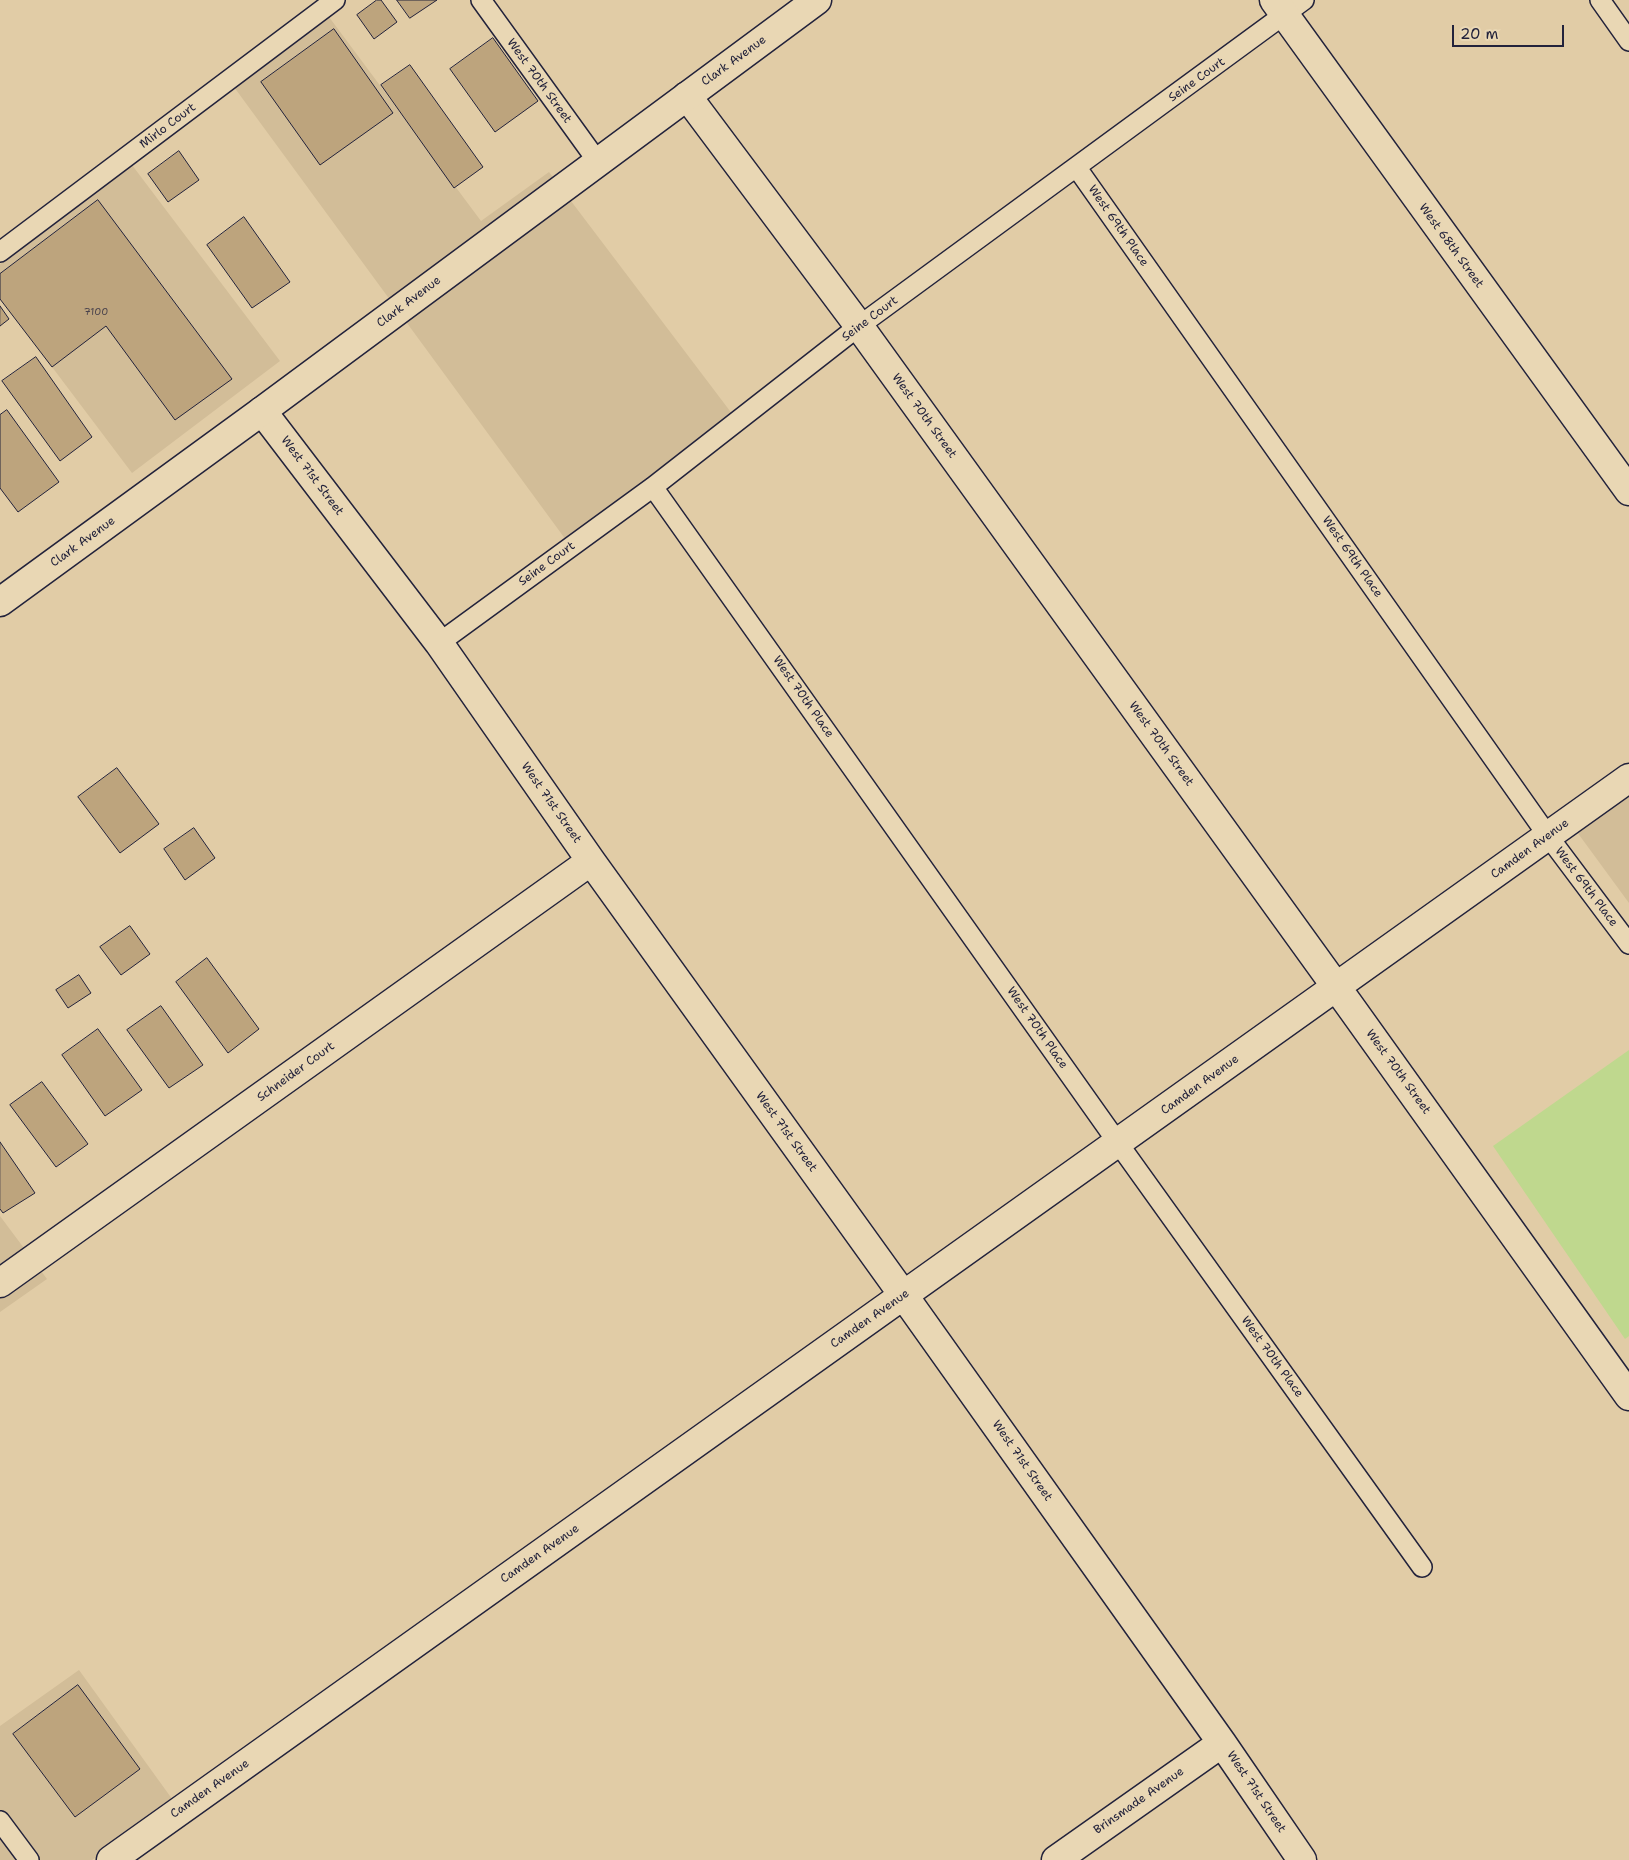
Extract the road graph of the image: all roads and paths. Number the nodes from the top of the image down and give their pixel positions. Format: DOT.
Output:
graph roads {
  1 [pos="335,0"];
  2 [pos="480,0"];
  3 [pos="817,0"];
  4 [pos="1600,0"];
  5 [pos="1287,5"];
  6 [pos="1629,41"];
  7 [pos="687,96"];
  8 [pos="598,162"];
  9 [pos="1077,168"];
  10 [pos="0,252"];
  11 [pos="859,326"];
  12 [pos="262,411"];
  13 [pos="653,487"];
  14 [pos="1629,492"];
  15 [pos="0,602"];
  16 [pos="439,643"];
  17 [pos="1629,778"];
  18 [pos="1548,836"];
  19 [pos="591,861"];
  20 [pos="1629,944"];
  21 [pos="1336,987"];
  22 [pos="1118,1143"];
  23 [pos="0,1283"];
  24 [pos="904,1296"];
  25 [pos="1629,1396"];
  26 [pos="1422,1567"];
  27 [pos="1222,1743"];
  28 [pos="0,1821"];
  29 [pos="29,1860"];
  30 [pos="111,1860"];
  31 [pos="1056,1860"];
  32 [pos="1302,1860"];
  1 -- 10 [label="lane, Mirlo Court"];
  2 -- 8 [label="lane, West 70th Street"];
  3 -- 7 [label="street, Clark Avenue"];
  4 -- 6 [label="lane"];
  5 -- 9 [label="lane, Seine Court"];
  5 -- 14 [label="street, West 68th Street"];
  7 -- 8 [label="street, Clark Avenue"];
  7 -- 11 [label="street, West 70th Street"];
  8 -- 12 [label="street, Clark Avenue"];
  9 -- 11 [label="lane, Seine Court"];
  9 -- 18 [label="lane, West 69th Place"];
  11 -- 13 [label="lane, Seine Court"];
  11 -- 21 [label="street, West 70th Street"];
  12 -- 15 [label="street, Clark Avenue"];
  12 -- 16 [label="street, West 71st Street"];
  13 -- 16 [label="lane, Seine Court"];
  13 -- 22 [label="lane, West 70th Place"];
  16 -- 19 [label="street, West 71st Street"];
  17 -- 18 [label="street, Camden Avenue"];
  18 -- 20 [label="lane, West 69th Place"];
  18 -- 21 [label="street, Camden Avenue"];
  19 -- 23 [label="street, Schneider Court"];
  19 -- 24 [label="street, West 71st Street"];
  21 -- 22 [label="street, Camden Avenue"];
  21 -- 25 [label="street, West 70th Street"];
  22 -- 24 [label="street, Camden Avenue"];
  22 -- 26 [label="lane, West 70th Place"];
  24 -- 27 [label="street, West 71st Street"];
  24 -- 30 [label="street, Camden Avenue"];
  27 -- 31 [label="street, Brinsmade Avenue"];
  27 -- 32 [label="street, West 71st Street"];
  28 -- 29 [label="lane"];
}
